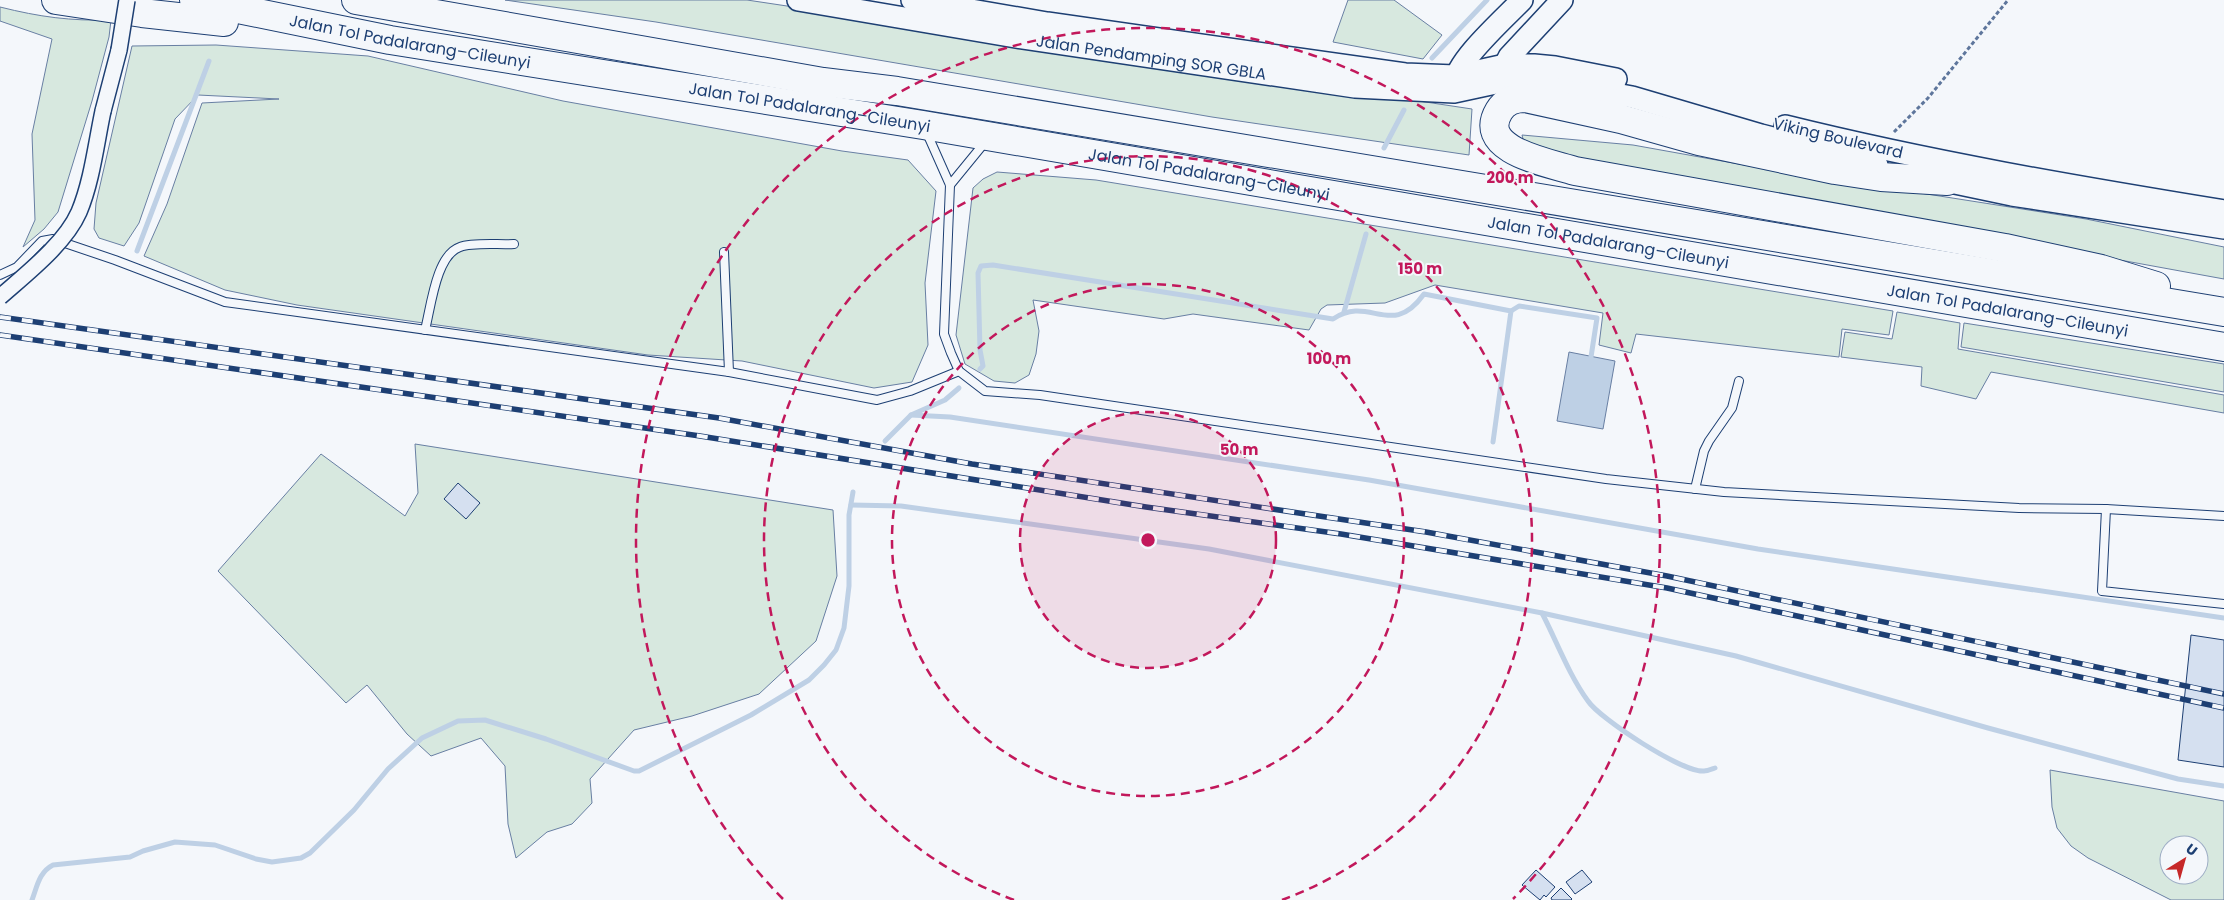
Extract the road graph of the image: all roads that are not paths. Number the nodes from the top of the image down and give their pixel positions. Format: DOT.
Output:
graph roads {
  1 [pos="56,0"];
  2 [pos="127,0"];
  3 [pos="194,0"];
  4 [pos="356,0"];
  5 [pos="798,0"];
  6 [pos="912,0"];
  7 [pos="1522,0"];
  8 [pos="1562,0"];
  9 [pos="285,18"];
  10 [pos="1539,25"];
  11 [pos="1555,67"];
  12 [pos="1505,73"];
  13 [pos="1455,84"];
  14 [pos="923,125"];
  15 [pos="990,136"];
  16 [pos="1947,181"];
  17 [pos="950,184"];
  18 [pos="2224,211"];
  19 [pos="2224,228"];
  20 [pos="514,244"];
  21 [pos="724,252"];
  22 [pos="0,274"];
  23 [pos="0,297"];
  24 [pos="2224,307"];
  25 [pos="2224,312"];
  26 [pos="425,330"];
  27 [pos="2224,347"];
  28 [pos="959,371"];
  29 [pos="729,372"];
  30 [pos="1739,381"];
  31 [pos="1695,489"];
  32 [pos="2106,509"];
  33 [pos="2224,516"];
  34 [pos="2224,604"];
  1 -- 9 [label="highway"];
  2 -- 23 [label="street, bridge"];
  3 -- 9 [label="highway, Jalan Tol Padalarang–Cileunyi"];
  4 -- 25 [label="highway, Jalan Tol Padalarang–Cileunyi"];
  5 -- 13 [label="street, Jalan Pendamping SOR GBLA"];
  6 -- 13 [label="street, Jalan Pendamping SOR GBLA"];
  7 -- 13 [label="street"];
  8 -- 10 [label="street"];
  9 -- 14 [label="highway, Jalan Tol Padalarang–Cileunyi"];
  10 -- 11 [label="street"];
  10 -- 12 [label="street"];
  11 -- 12 [label="street, Viking Boulevard"];
  11 -- 18 [label="street, Viking Boulevard"];
  12 -- 13 [label="street, Viking Boulevard"];
  12 -- 16 [label="street, Viking Boulevard"];
  14 -- 15 [label="highway, Jalan Tol Padalarang–Cileunyi"];
  14 -- 17 [label="lane"];
  15 -- 17 [label="lane"];
  15 -- 27 [label="highway, Jalan Tol Padalarang–Cileunyi"];
  16 -- 19 [label="street, Viking Boulevard"];
  16 -- 24 [label="highway"];
  17 -- 28 [label="lane"];
  20 -- 26 [label="lane"];
  21 -- 29 [label="lane"];
  22 -- 26 [label="lane"];
  26 -- 29 [label="lane"];
  28 -- 29 [label="lane"];
  28 -- 31 [label="lane"];
  30 -- 31 [label="lane"];
  31 -- 32 [label="lane"];
  32 -- 33 [label="lane"];
  32 -- 34 [label="lane"];
}
